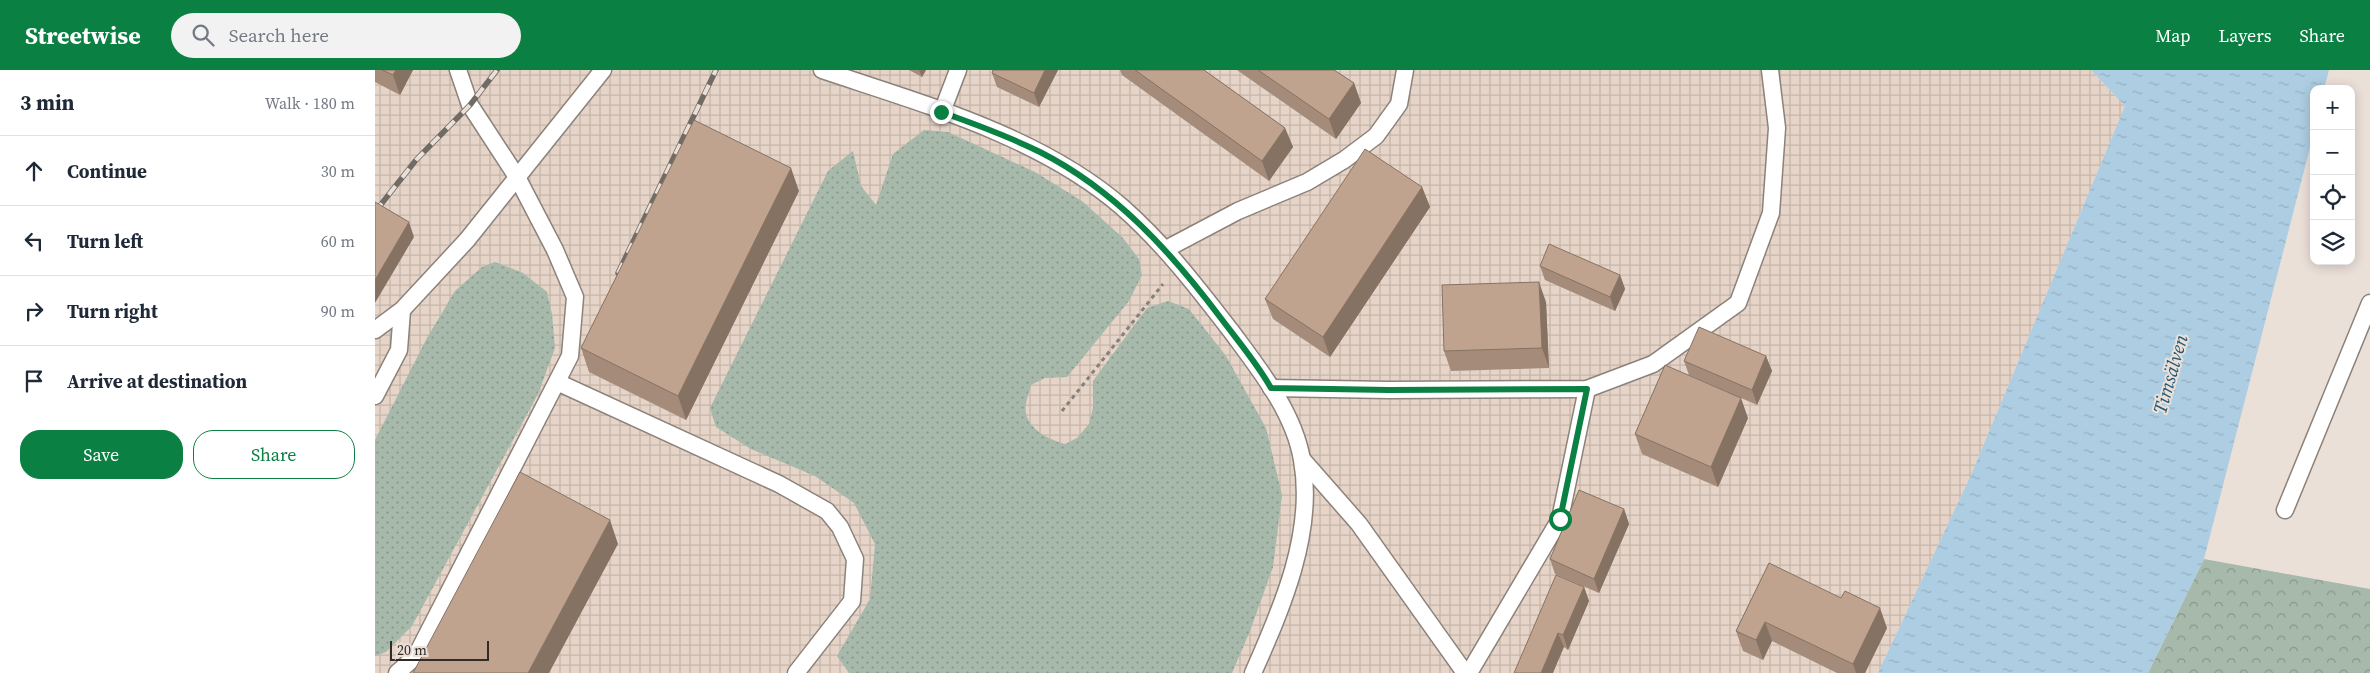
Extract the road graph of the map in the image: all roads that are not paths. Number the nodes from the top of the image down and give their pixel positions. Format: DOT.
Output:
graph roads {
  1 [pos="458,70"];
  2 [pos="603,70"];
  3 [pos="822,70"];
  4 [pos="958,70"];
  5 [pos="1405,70"];
  6 [pos="1770,70"];
  7 [pos="941,112"];
  8 [pos="517,177"];
  9 [pos="1166,249"];
  10 [pos="2370,303"];
  11 [pos="402,310"];
  12 [pos="375,330"];
  13 [pos="557,382"];
  14 [pos="1271,388"];
  15 [pos="1587,389"];
  16 [pos="375,396"];
  17 [pos="1302,459"];
  18 [pos="2285,510"];
  19 [pos="397,673"];
  20 [pos="796,673"];
  21 [pos="1253,673"];
  22 [pos="1465,673"];
  23 [pos="1469,673"];
  1 -- 8 [label="lane"];
  2 -- 8 [label="lane"];
  3 -- 7 [label="lane"];
  4 -- 7 [label="lane"];
  5 -- 9 [label="lane"];
  6 -- 15 [label="lane"];
  7 -- 9 [label="lane"];
  8 -- 11 [label="lane"];
  8 -- 13 [label="lane"];
  9 -- 14 [label="lane"];
  10 -- 18 [label="lane"];
  11 -- 12 [label="lane"];
  11 -- 16 [label="lane"];
  13 -- 19 [label="lane"];
  13 -- 20 [label="lane"];
  14 -- 15 [label="lane"];
  14 -- 17 [label="lane"];
  15 -- 23 [label="lane"];
  17 -- 21 [label="lane"];
  17 -- 22 [label="lane"];
}
